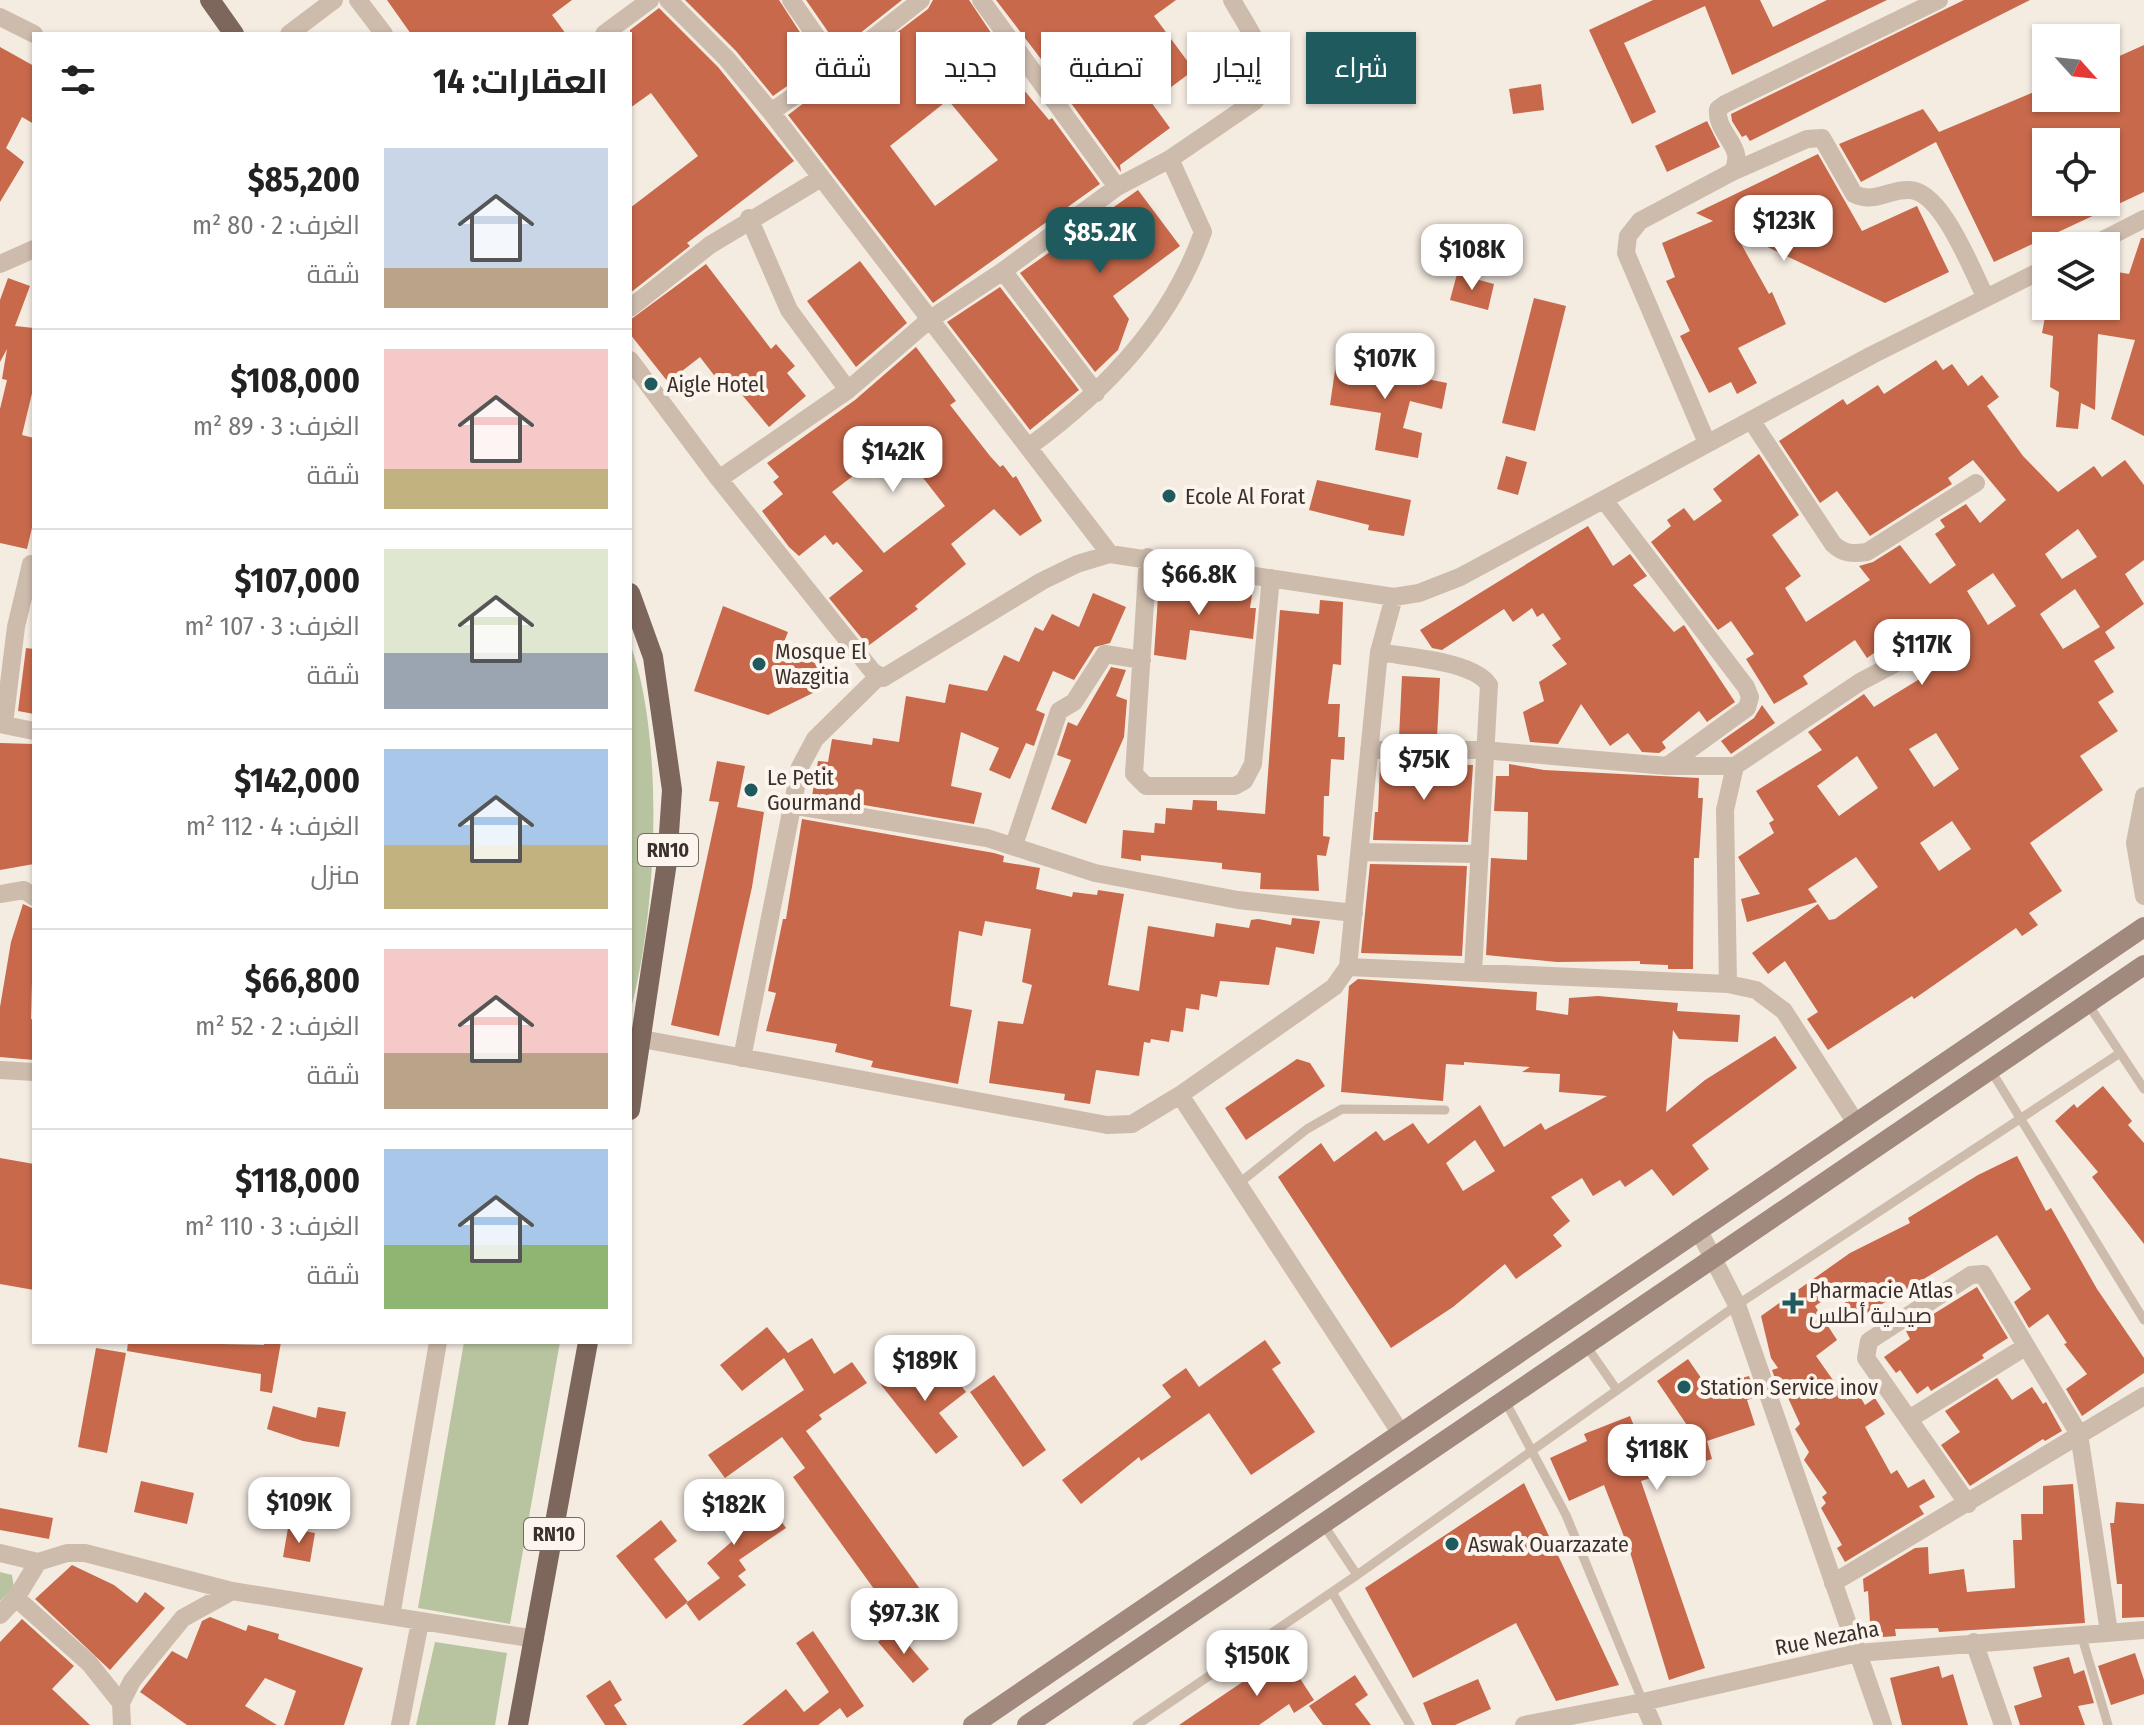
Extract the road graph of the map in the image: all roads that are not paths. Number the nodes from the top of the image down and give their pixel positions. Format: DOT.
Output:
graph roads {
  1 [pos="210,0"];
  2 [pos="334,0"];
  3 [pos="358,0"];
  4 [pos="650,0"];
  5 [pos="668,0"];
  6 [pos="791,0"];
  7 [pos="921,0"];
  8 [pos="981,0"];
  9 [pos="1232,0"];
  10 [pos="1939,0"];
  11 [pos="0,17"];
  12 [pos="233,32"];
  13 [pos="292,32"];
  14 [pos="382,32"];
  15 [pos="607,32"];
  16 [pos="813,32"];
  17 [pos="880,32"];
  18 [pos="32,33"];
  19 [pos="787,101"];
  20 [pos="771,112"];
  21 [pos="1170,159"];
  22 [pos="1732,172"];
  23 [pos="821,178"];
  24 [pos="1117,187"];
  25 [pos="749,218"];
  26 [pos="2144,219"];
  27 [pos="2118,232"];
  28 [pos="32,250"];
  29 [pos="0,264"];
  30 [pos="1003,271"];
  31 [pos="2032,275"];
  32 [pos="1986,298"];
  33 [pos="632,306"];
  34 [pos="929,320"];
  35 [pos="632,363"];
  36 [pos="848,390"];
  37 [pos="1096,393"];
  38 [pos="1751,420"];
  39 [pos="1707,443"];
  40 [pos="1030,446"];
  41 [pos="719,479"];
  42 [pos="1976,483"];
  43 [pos="1604,500"];
  44 [pos="1110,554"];
  45 [pos="1148,557"];
  46 [pos="31,564"];
  47 [pos="1271,578"];
  48 [pos="1394,597"];
  49 [pos="632,599"];
  50 [pos="8,627"];
  51 [pos="1379,652"];
  52 [pos="1913,654"];
  53 [pos="1142,660"];
  54 [pos="878,677"];
  55 [pos="2,724"];
  56 [pos="32,731"];
  57 [pos="1369,750"];
  58 [pos="1483,750"];
  59 [pos="1667,766"];
  60 [pos="1735,766"];
  61 [pos="2144,796"];
  62 [pos="791,805"];
  63 [pos="1014,845"];
  64 [pos="1360,852"];
  65 [pos="1477,854"];
  66 [pos="0,894"];
  67 [pos="32,896"];
  68 [pos="2144,896"];
  69 [pos="1354,913"];
  70 [pos="2144,927"];
  71 [pos="2144,965"];
  72 [pos="1348,967"];
  73 [pos="1473,972"];
  74 [pos="1728,984"];
  75 [pos="2088,1004"];
  76 [pos="642,1039"];
  77 [pos="2120,1053"];
  78 [pos="742,1058"];
  79 [pos="1990,1069"];
  80 [pos="0,1070"];
  81 [pos="32,1072"];
  82 [pos="2144,1089"];
  83 [pos="632,1095"];
  84 [pos="1180,1095"];
  85 [pos="1445,1110"];
  86 [pos="2020,1117"];
  87 [pos="1856,1123"];
  88 [pos="1238,1184"];
  89 [pos="1698,1229"];
  90 [pos="1714,1255"];
  91 [pos="1737,1305"];
  92 [pos="2144,1320"];
  93 [pos="438,1344"];
  94 [pos="588,1344"];
  95 [pos="1585,1344"];
  96 [pos="2025,1347"];
  97 [pos="1617,1390"];
  98 [pos="2144,1396"];
  99 [pos="1504,1399"];
  100 [pos="1909,1419"];
  101 [pos="1400,1432"];
  102 [pos="2079,1434"];
  103 [pos="1533,1449"];
  104 [pos="1418,1459"];
  105 [pos="1968,1504"];
  106 [pos="1323,1524"];
  107 [pos="0,1553"];
  108 [pos="38,1562"];
  109 [pos="1357,1575"];
  110 [pos="1833,1583"];
  111 [pos="232,1591"];
  112 [pos="1332,1592"];
  113 [pos="16,1598"];
  114 [pos="0,1615"];
  115 [pos="391,1616"];
  116 [pos="420,1622"];
  117 [pos="2144,1630"];
  118 [pos="2109,1632"];
  119 [pos="2081,1634"];
  120 [pos="535,1639"];
  121 [pos="1974,1642"];
  122 [pos="1858,1653"];
  123 [pos="1643,1702"];
  124 [pos="121,1703"];
  125 [pos="1037,1722"];
  126 [pos="122,1725"];
  127 [pos="400,1725"];
  128 [pos="518,1725"];
  129 [pos="973,1725"];
  130 [pos="1137,1725"];
  131 [pos="1410,1725"];
  132 [pos="1524,1725"];
  133 [pos="1653,1725"];
  134 [pos="1883,1725"];
  135 [pos="2003,1725"];
  136 [pos="2108,1725"];
  1 -- 12 [label="main road"];
  2 -- 13 [label="street"];
  3 -- 14 [label="street"];
  4 -- 15 [label="street"];
  5 -- 20 [label="street"];
  6 -- 16 [label="street"];
  7 -- 17 [label="street"];
  8 -- 24 [label="street"];
  9 -- 21 [label="street"];
  10 -- 22 [label="street"];
  11 -- 18 [label="street"];
  19 -- 20 [label="street"];
  20 -- 23 [label="street"];
  21 -- 24 [label="street"];
  21 -- 37 [label="street"];
  22 -- 32 [label="street"];
  22 -- 39 [label="street"];
  23 -- 25 [label="street"];
  23 -- 34 [label="street"];
  24 -- 30 [label="street"];
  25 -- 33 [label="street"];
  25 -- 36 [label="street"];
  26 -- 27 [label="street"];
  28 -- 29 [label="street"];
  30 -- 34 [label="street"];
  30 -- 37 [label="street"];
  31 -- 32 [label="street"];
  32 -- 38 [label="street"];
  34 -- 36 [label="street"];
  34 -- 40 [label="street"];
  35 -- 41 [label="street"];
  36 -- 41 [label="street"];
  37 -- 40 [label="street"];
  38 -- 39 [label="street"];
  38 -- 42 [label="street"];
  39 -- 43 [label="street"];
  40 -- 44 [label="street"];
  41 -- 54 [label="street"];
  43 -- 48 [label="street"];
  43 -- 59 [label="street"];
  44 -- 45 [label="street"];
  44 -- 54 [label="street"];
  45 -- 47 [label="street"];
  45 -- 53 [label="street"];
  46 -- 50 [label="street"];
  47 -- 48 [label="street"];
  47 -- 53 [label="street"];
  48 -- 51 [label="street"];
  49 -- 76 [label="main road, RN10"];
  50 -- 55 [label="street"];
  51 -- 57 [label="street"];
  51 -- 58 [label="street"];
  52 -- 60 [label="street"];
  53 -- 63 [label="street"];
  54 -- 62 [label="street"];
  55 -- 56 [label="street"];
  57 -- 58 [label="street"];
  57 -- 64 [label="street"];
  58 -- 59 [label="street"];
  58 -- 65 [label="street"];
  59 -- 60 [label="street"];
  60 -- 74 [label="street"];
  61 -- 68 [label="street"];
  62 -- 63 [label="street"];
  62 -- 78 [label="street"];
  63 -- 69 [label="street"];
  64 -- 65 [label="street"];
  64 -- 69 [label="street"];
  65 -- 73 [label="street"];
  66 -- 67 [label="street"];
  69 -- 72 [label="street"];
  70 -- 87 [label="main road"];
  71 -- 75 [label="main road"];
  72 -- 73 [label="street"];
  72 -- 84 [label="street"];
  73 -- 74 [label="street"];
  74 -- 87 [label="street"];
  75 -- 77 [label="lane"];
  75 -- 79 [label="main road"];
  76 -- 78 [label="street"];
  76 -- 83 [label="main road, RN10"];
  77 -- 82 [label="lane"];
  77 -- 86 [label="lane"];
  78 -- 84 [label="street"];
  79 -- 86 [label="lane"];
  79 -- 90 [label="main road"];
  80 -- 81 [label="street"];
  84 -- 88 [label="street"];
  85 -- 88 [label="lane"];
  86 -- 91 [label="lane"];
  86 -- 92 [label="lane"];
  87 -- 89 [label="main road"];
  88 -- 101 [label="street"];
  89 -- 90 [label="street"];
  89 -- 101 [label="main road"];
  90 -- 91 [label="street"];
  90 -- 95 [label="main road"];
  91 -- 97 [label="lane"];
  91 -- 110 [label="street"];
  93 -- 115 [label="street"];
  94 -- 120 [label="main road, RN10"];
  95 -- 97 [label="lane"];
  95 -- 99 [label="main road"];
  96 -- 100 [label="street"];
  96 -- 100 [label="street"];
  96 -- 102 [label="street"];
  97 -- 103 [label="lane"];
  98 -- 102 [label="street"];
  99 -- 103 [label="lane"];
  99 -- 104 [label="main road"];
  100 -- 105 [label="street"];
  101 -- 104 [label="main road"];
  101 -- 129 [label="main road"];
  102 -- 105 [label="street"];
  102 -- 118 [label="street"];
  103 -- 109 [label="lane"];
  103 -- 123 [label="lane"];
  104 -- 106 [label="main road"];
  105 -- 110 [label="street"];
  106 -- 109 [label="lane"];
  106 -- 125 [label="main road"];
  107 -- 108 [label="street"];
  108 -- 111 [label="street"];
  108 -- 113 [label="street"];
  109 -- 112 [label="lane"];
  110 -- 122 [label="street"];
  111 -- 115 [label="street"];
  111 -- 124 [label="street"];
  112 -- 130 [label="lane"];
  112 -- 131 [label="lane"];
  113 -- 114 [label="street"];
  113 -- 124 [label="street"];
  115 -- 116 [label="street"];
  116 -- 120 [label="street"];
  116 -- 127 [label="street"];
  117 -- 118 [label="street, Rue Nezaha"];
  118 -- 119 [label="street, Rue Nezaha"];
  119 -- 121 [label="street, Rue Nezaha"];
  119 -- 136 [label="lane"];
  120 -- 128 [label="main road, RN10"];
  121 -- 122 [label="street, Rue Nezaha"];
  121 -- 135 [label="street"];
  122 -- 123 [label="street, Rue Nezaha"];
  122 -- 134 [label="street"];
  123 -- 132 [label="street, Rue Nezaha"];
  123 -- 133 [label="street"];
  124 -- 126 [label="street"];
}
